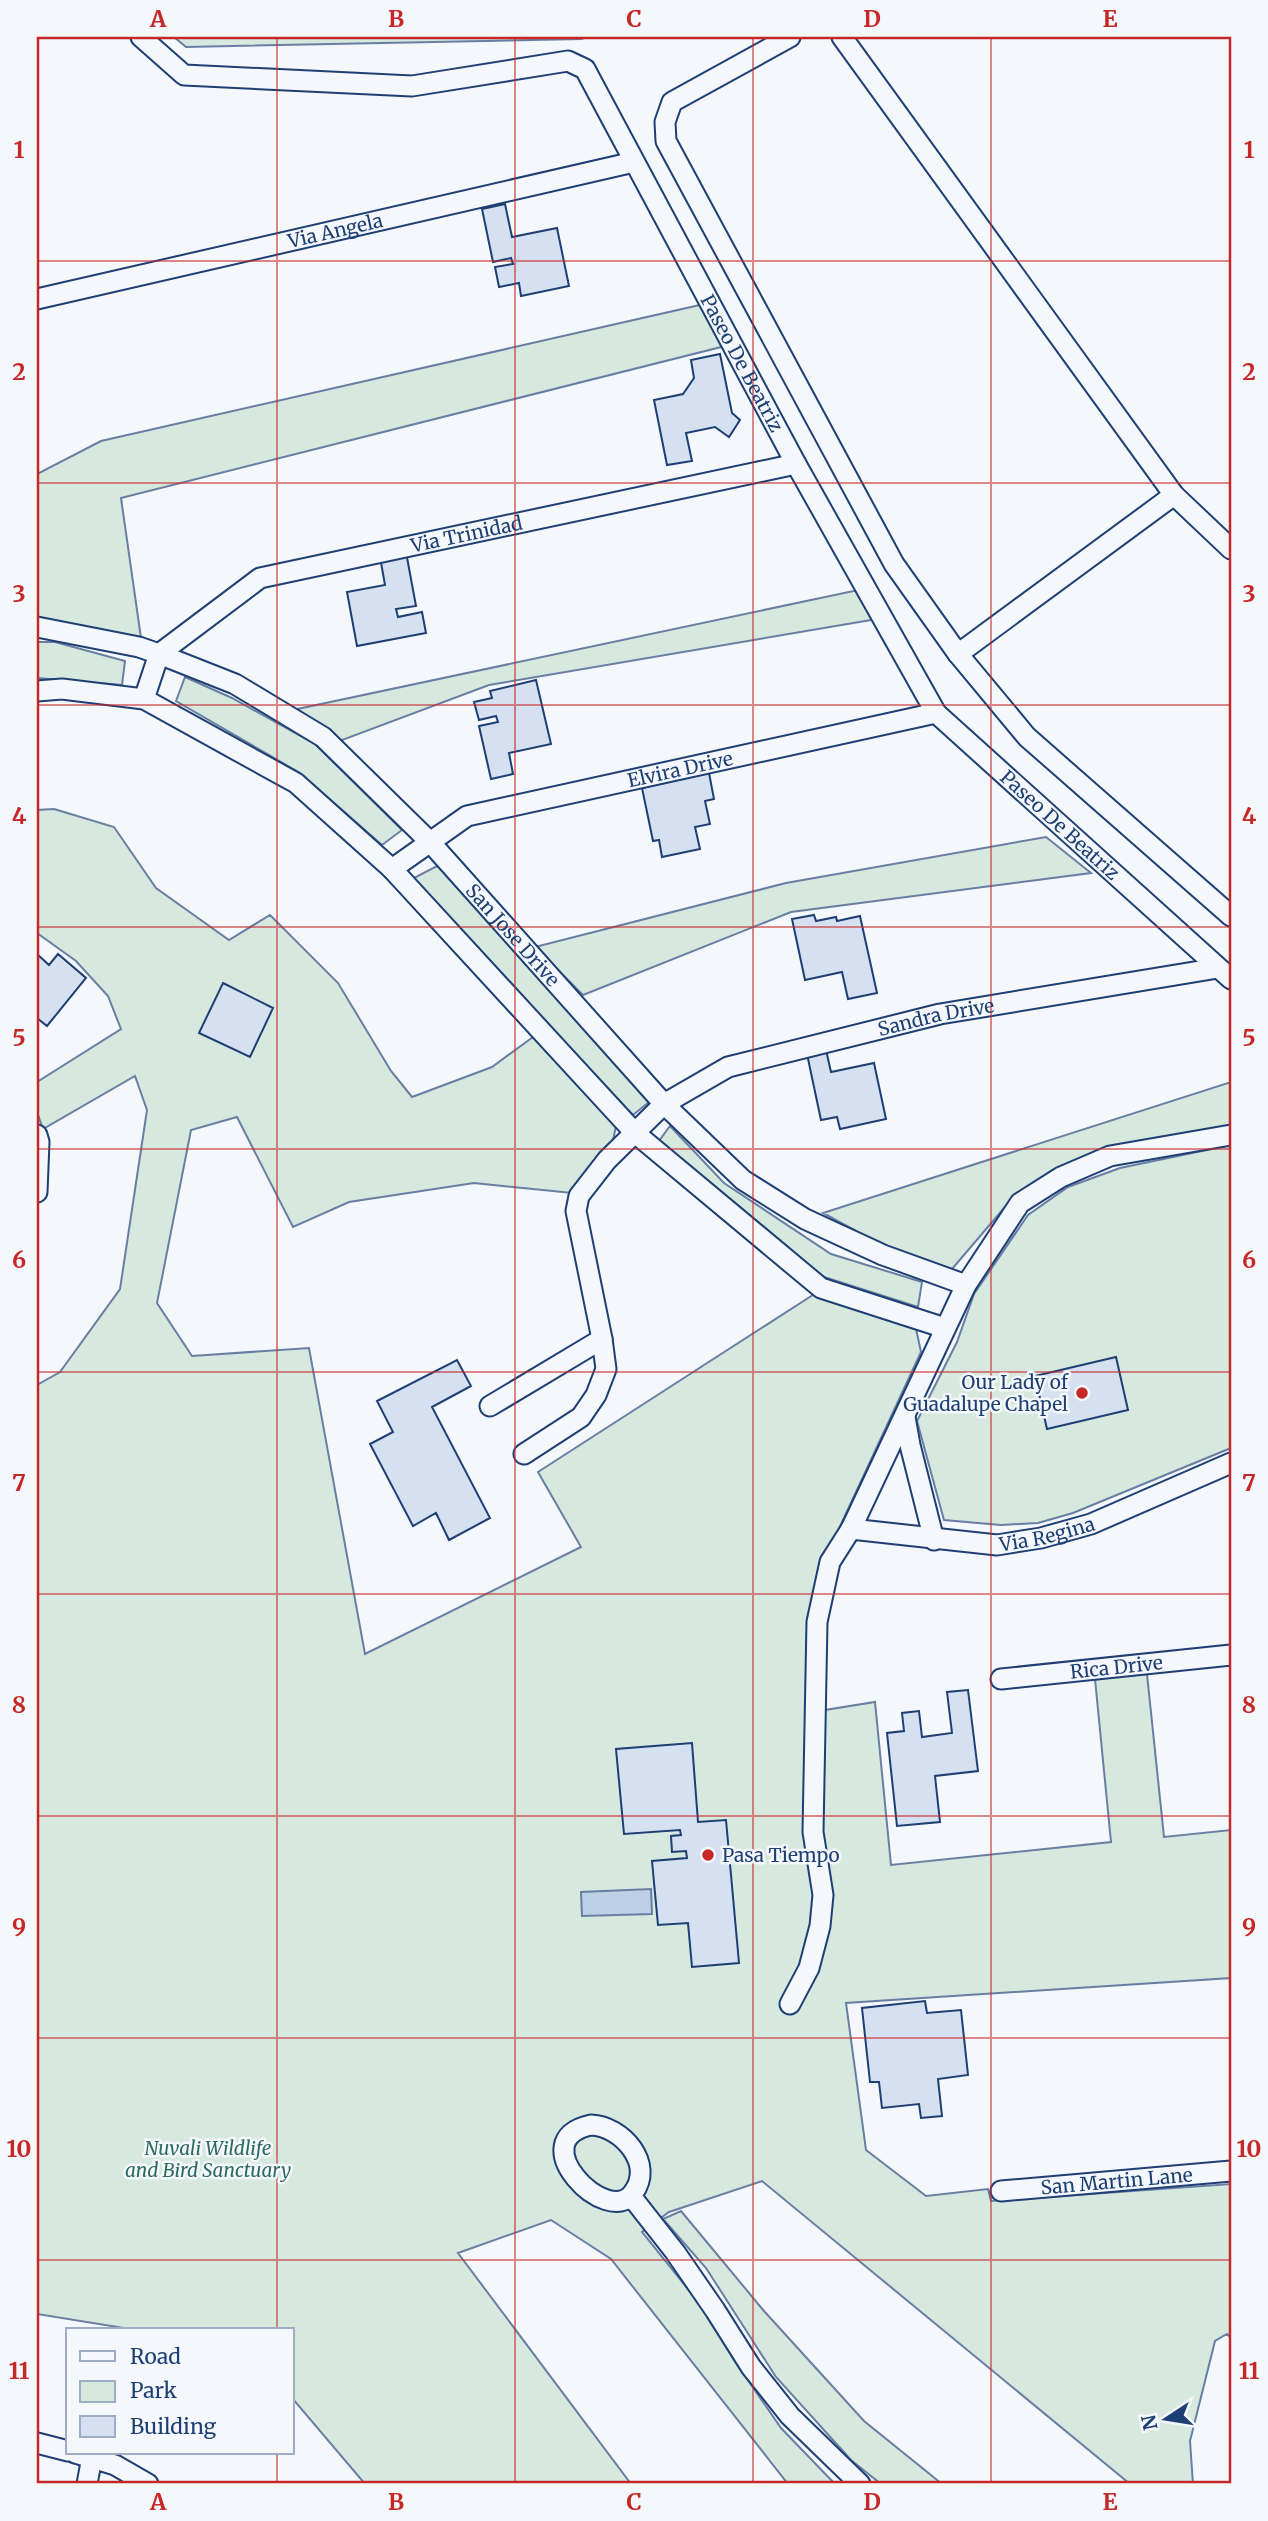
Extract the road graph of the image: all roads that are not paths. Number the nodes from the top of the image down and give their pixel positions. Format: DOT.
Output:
graph roads {
  1 [pos="141,37"];
  2 [pos="790,37"];
  3 [pos="842,37"];
  4 [pos="634,162"];
  5 [pos="37,299"];
  6 [pos="796,464"];
  7 [pos="1174,495"];
  8 [pos="1231,549"];
  9 [pos="37,627"];
  10 [pos="159,654"];
  11 [pos="958,654"];
  12 [pos="37,691"];
  13 [pos="144,699"];
  14 [pos="936,713"];
  15 [pos="430,842"];
  16 [pos="392,869"];
  17 [pos="1231,916"];
  18 [pos="1225,973"];
  19 [pos="664,1104"];
  20 [pos="635,1133"];
  21 [pos="37,1135"];
  22 [pos="1231,1135"];
  23 [pos="37,1192"];
  24 [pos="966,1285"];
  25 [pos="945,1328"];
  26 [pos="602,1339"];
  27 [pos="490,1406"];
  28 [pos="905,1417"];
  29 [pos="524,1454"];
  30 [pos="1231,1463"];
  31 [pos="850,1530"];
  32 [pos="934,1540"];
  33 [pos="1231,1655"];
  34 [pos="1002,1679"];
  35 [pos="790,2004"];
  36 [pos="1231,2171"];
  37 [pos="1001,2191"];
  38 [pos="631,2196"];
  39 [pos="37,2443"];
  40 [pos="66,2450"];
  41 [pos="84,2455"];
  42 [pos="113,2475"];
  43 [pos="87,2484"];
  44 [pos="148,2484"];
  45 [pos="860,2484"];
  1 -- 4 [label="street, Paseo De Beatriz"];
  2 -- 11 [label="street"];
  3 -- 7 [label="street"];
  4 -- 5 [label="street, Via Angela"];
  4 -- 6 [label="street, Paseo De Beatriz"];
  6 -- 10 [label="street, Via Trinidad"];
  6 -- 14 [label="street, Paseo De Beatriz"];
  7 -- 8 [label="street"];
  7 -- 11 [label="street"];
  9 -- 10 [label="street, San Jose Drive"];
  10 -- 13 [label="street"];
  10 -- 15 [label="street, San Jose Drive"];
  11 -- 17 [label="street"];
  12 -- 13 [label="street"];
  13 -- 16 [label="street"];
  14 -- 15 [label="street, Elvira Drive"];
  14 -- 18 [label="street, Paseo De Beatriz"];
  15 -- 16 [label="street, Elvira Drive"];
  15 -- 19 [label="street, San Jose Drive"];
  16 -- 20 [label="street"];
  18 -- 19 [label="street, Sandra Drive"];
  19 -- 20 [label="street, Sandra Drive"];
  19 -- 24 [label="street, San Jose Drive"];
  20 -- 25 [label="street"];
  20 -- 26 [label="street, Sandra Drive"];
  21 -- 23 [label="street"];
  22 -- 24 [label="street"];
  24 -- 25 [label="street"];
  25 -- 28 [label="street"];
  26 -- 27 [label="street"];
  26 -- 29 [label="street, Sandra Drive"];
  28 -- 31 [label="street"];
  28 -- 32 [label="street"];
  30 -- 32 [label="street, Via Regina"];
  31 -- 32 [label="street, Via Regina"];
  31 -- 35 [label="street"];
  33 -- 34 [label="street, Rica Drive"];
  36 -- 37 [label="street, San Martin Lane"];
  38 -- 45 [label="street"];
  39 -- 40 [label="street"];
  41 -- 42 [label="street"];
  41 -- 43 [label="street"];
  42 -- 44 [label="street"];
}
